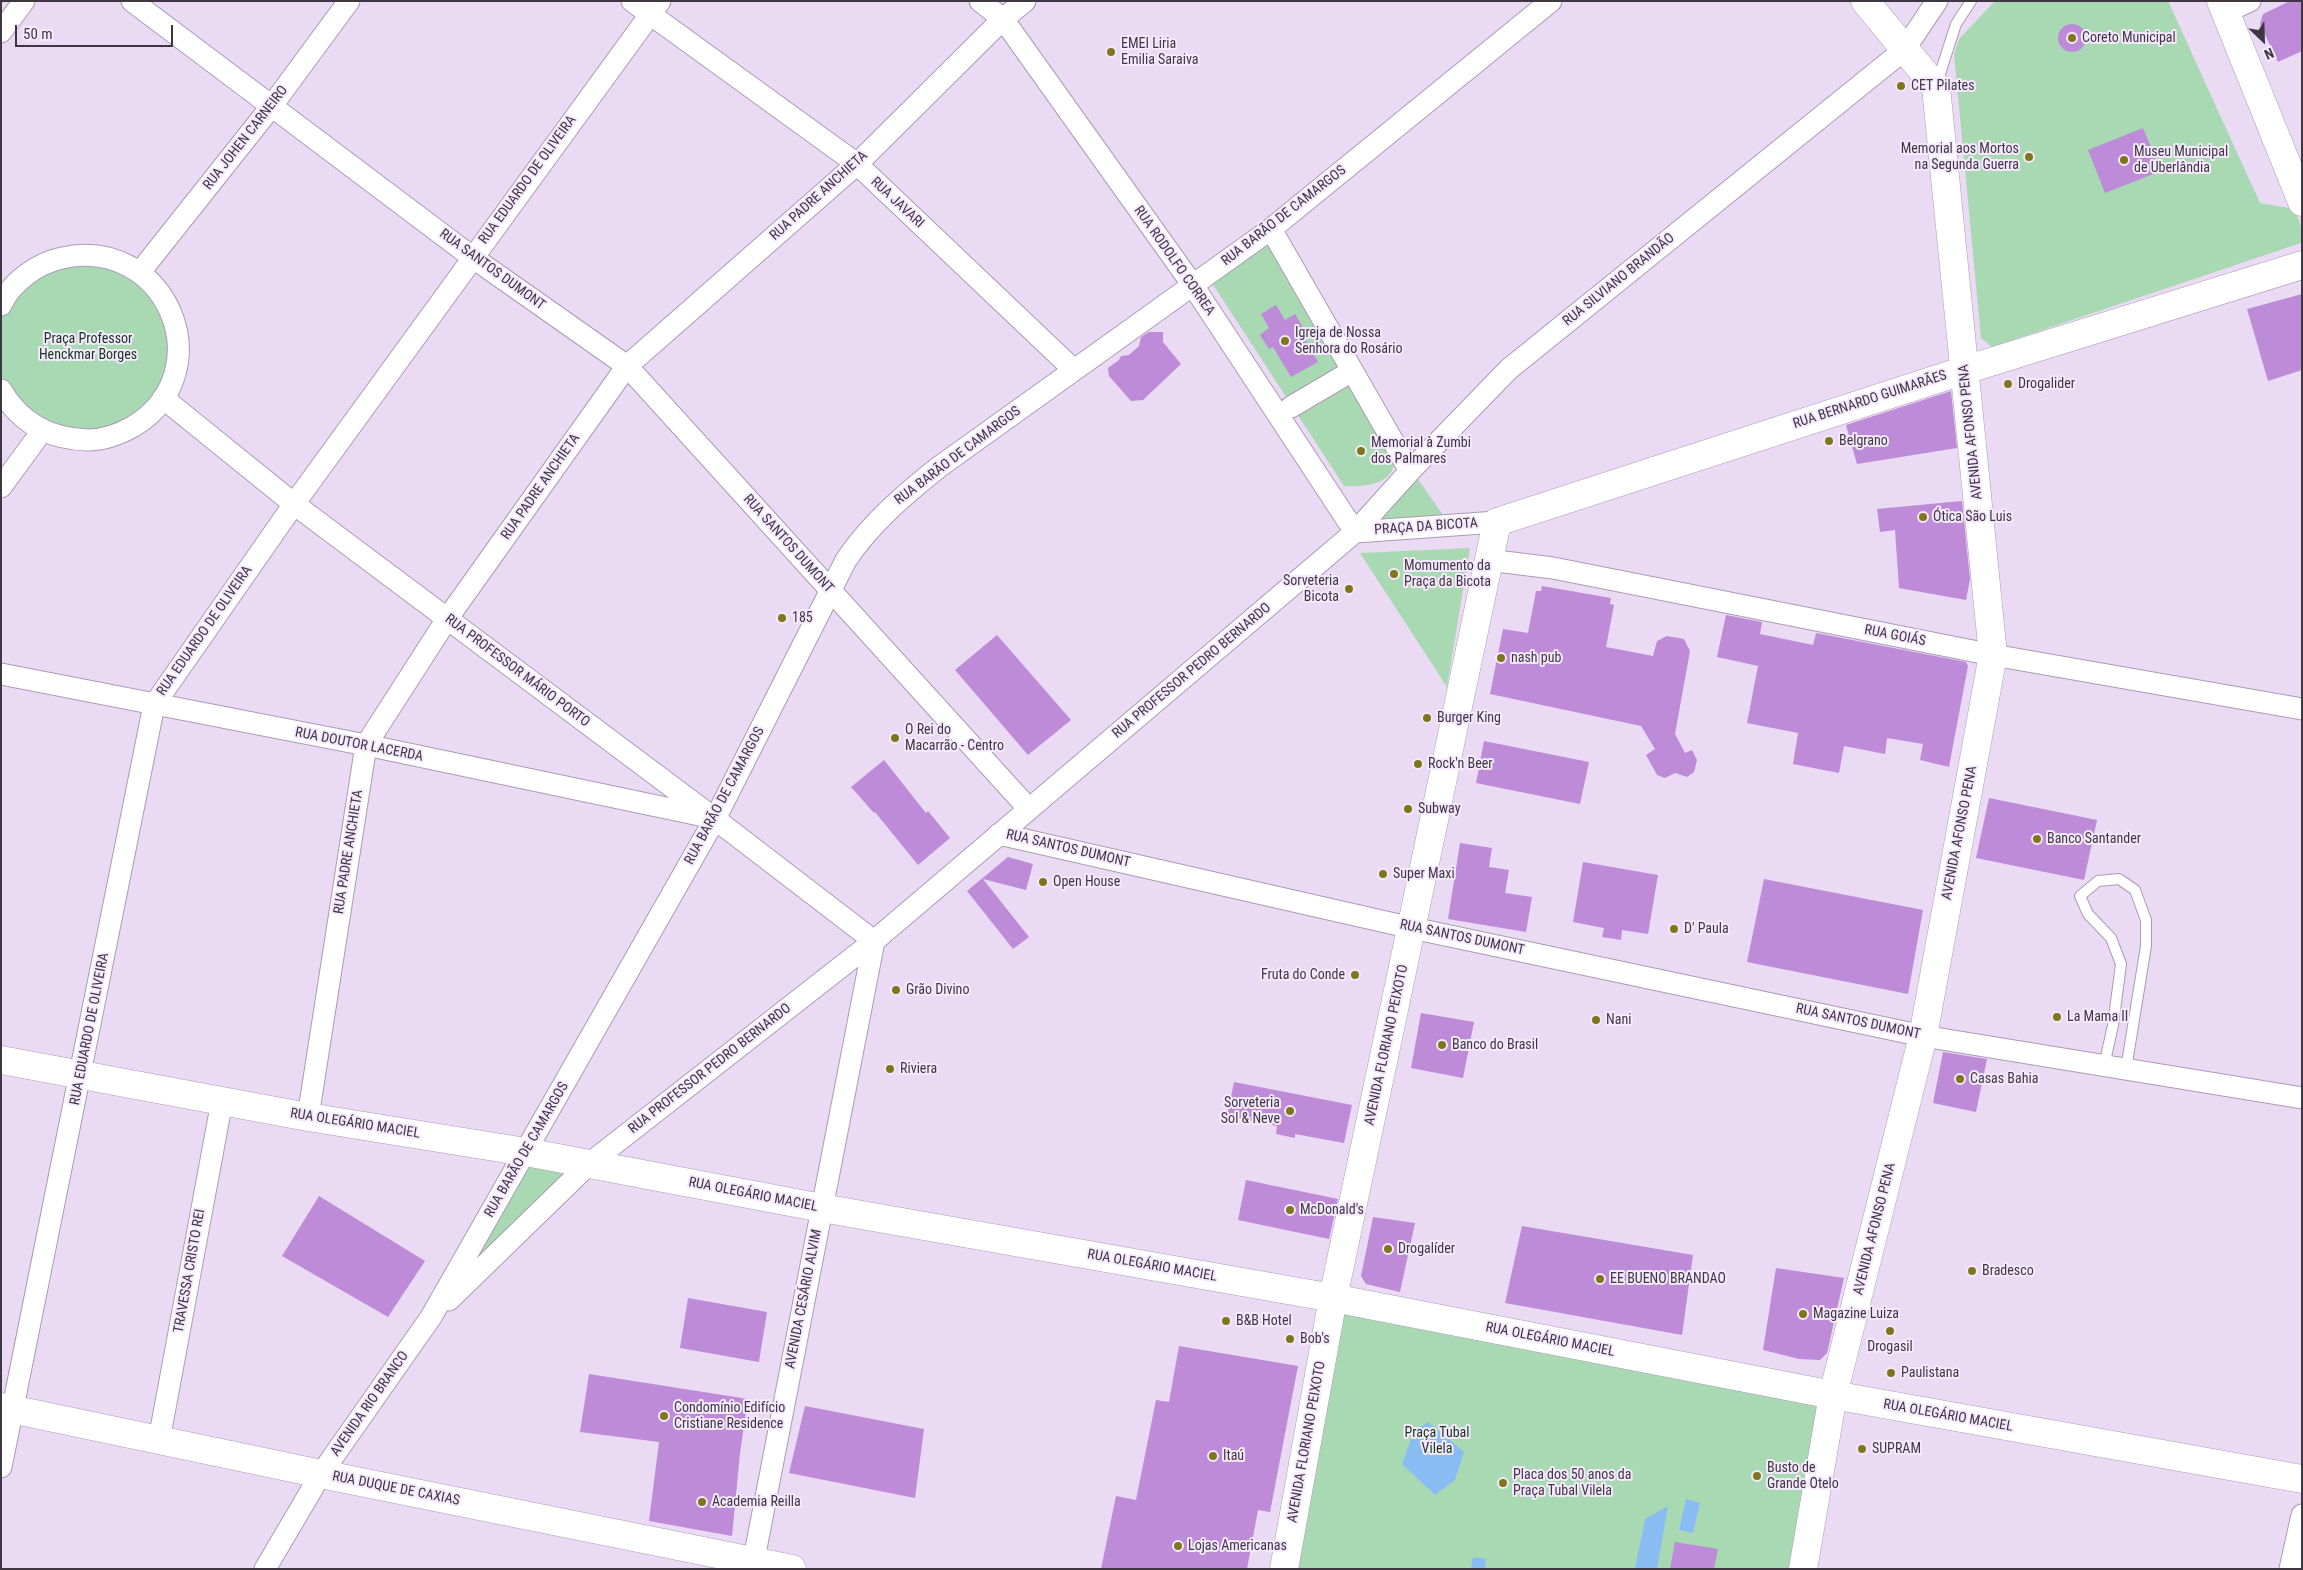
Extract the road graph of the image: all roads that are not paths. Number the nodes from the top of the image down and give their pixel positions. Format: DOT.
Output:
graph roads {
  1 [pos="24,1"];
  2 [pos="132,1"];
  3 [pos="349,1"];
  4 [pos="632,1"];
  5 [pos="980,1"];
  6 [pos="1025,1"];
  7 [pos="1551,1"];
  8 [pos="1865,1"];
  9 [pos="1937,1"];
  10 [pos="1971,1"];
  11 [pos="2232,5"];
  12 [pos="655,8"];
  13 [pos="1003,19"];
  14 [pos="1,32"];
  15 [pos="1904,50"];
  16 [pos="1936,86"];
  17 [pos="272,108"];
  18 [pos="856,164"];
  19 [pos="2302,202"];
  20 [pos="1271,229"];
  21 [pos="472,256"];
  22 [pos="2302,265"];
  23 [pos="140,272"];
  24 [pos="1192,284"];
  25 [pos="2,302"];
  26 [pos="627,366"];
  27 [pos="1074,370"];
  28 [pos="1965,370"];
  29 [pos="1352,371"];
  30 [pos="1,390"];
  31 [pos="163,398"];
  32 [pos="1291,406"];
  33 [pos="42,431"];
  34 [pos="1410,471"];
  35 [pos="1,487"];
  36 [pos="294,504"];
  37 [pos="1497,522"];
  38 [pos="1355,532"];
  39 [pos="1488,560"];
  40 [pos="830,590"];
  41 [pos="447,618"];
  42 [pos="1994,655"];
  43 [pos="1,674"];
  44 [pos="154,705"];
  45 [pos="2302,709"];
  46 [pos="366,745"];
  47 [pos="1028,808"];
  48 [pos="715,819"];
  49 [pos="1000,834"];
  50 [pos="1412,928"];
  51 [pos="874,941"];
  52 [pos="1923,1036"];
  53 [pos="1,1060"];
  54 [pos="2104,1066"];
  55 [pos="2126,1069"];
  56 [pos="80,1076"];
  57 [pos="2302,1098"];
  58 [pos="222,1101"];
  59 [pos="308,1117"];
  60 [pos="526,1152"];
  61 [pos="590,1163"];
  62 [pos="822,1208"];
  63 [pos="1333,1298"];
  64 [pos="431,1317"];
  65 [pos="1833,1395"];
  66 [pos="7,1408"];
  67 [pos="159,1440"];
  68 [pos="1,1467"];
  69 [pos="321,1474"];
  70 [pos="2302,1479"];
  71 [pos="2302,1515"];
  72 [pos="752,1565"];
  73 [pos="265,1569"];
  74 [pos="792,1569"];
  75 [pos="1284,1569"];
  76 [pos="1804,1569"];
  77 [pos="2290,1569"];
  1 -- 14 [label="street"];
  2 -- 17 [label="street, RUA SANTOS DUMONT"];
  3 -- 17 [label="street, RUA JOHEN CARNEIRO"];
  4 -- 12 [label="street, RUA JAVARI"];
  5 -- 13 [label="street, RUA RODOLFO CORREA"];
  6 -- 13 [label="street, RUA PADRE ANCHIETA"];
  7 -- 20 [label="street, RUA BARÃO DE CAMARGOS"];
  8 -- 15 [label="street"];
  9 -- 15 [label="street, RUA SILVIANO BRANDÃO"];
  10 -- 16 [label="lane"];
  11 -- 19 [label="street"];
  12 -- 18 [label="street, RUA JAVARI"];
  12 -- 21 [label="street, RUA EDUARDO DE OLIVEIRA"];
  13 -- 18 [label="street, RUA PADRE ANCHIETA"];
  13 -- 24 [label="street, RUA RODOLFO CORREA"];
  15 -- 16 [label="street"];
  15 -- 34 [label="street, RUA SILVIANO BRANDÃO"];
  16 -- 28 [label="street, AVENIDA AFONSO PENA"];
  17 -- 21 [label="street, RUA SANTOS DUMONT"];
  17 -- 23 [label="street, RUA JOHEN CARNEIRO"];
  18 -- 26 [label="street, RUA PADRE ANCHIETA"];
  18 -- 27 [label="street, RUA JAVARI"];
  20 -- 24 [label="street, RUA BARÃO DE CAMARGOS"];
  20 -- 29 [label="street"];
  21 -- 26 [label="street, RUA SANTOS DUMONT"];
  21 -- 36 [label="street, RUA EDUARDO DE OLIVEIRA"];
  22 -- 28 [label="street, RUA BERNARDO GUIMARÃES"];
  23 -- 25 [label="street"];
  23 -- 31 [label="street"];
  24 -- 27 [label="street, RUA BARÃO DE CAMARGOS"];
  24 -- 38 [label="street, RUA RODOLFO CORREA"];
  26 -- 40 [label="street, RUA SANTOS DUMONT"];
  26 -- 41 [label="street, RUA PADRE ANCHIETA"];
  27 -- 40 [label="street, RUA BARÃO DE CAMARGOS"];
  28 -- 37 [label="street, RUA BERNARDO GUIMARÃES"];
  28 -- 42 [label="street, AVENIDA AFONSO PENA"];
  29 -- 32 [label="street"];
  29 -- 34 [label="street"];
  30 -- 33 [label="street"];
  31 -- 33 [label="street"];
  31 -- 36 [label="street, RUA PROFESSOR MÁRIO PORTO"];
  33 -- 35 [label="street"];
  34 -- 38 [label="street, RUA SILVIANO BRANDÃO"];
  36 -- 41 [label="street, RUA PROFESSOR MÁRIO PORTO"];
  36 -- 44 [label="street, RUA EDUARDO DE OLIVEIRA"];
  37 -- 38 [label="street, PRAÇA DA BICOTA"];
  37 -- 39 [label="street, AVENIDA FLORIANO PEIXOTO"];
  38 -- 47 [label="street, RUA PROFESSOR PEDRO BERNARDO"];
  39 -- 42 [label="street, RUA GOIÁS"];
  39 -- 50 [label="street, AVENIDA FLORIANO PEIXOTO"];
  40 -- 47 [label="street, RUA SANTOS DUMONT"];
  40 -- 48 [label="street, RUA BARÃO DE CAMARGOS"];
  41 -- 46 [label="street, RUA PADRE ANCHIETA"];
  41 -- 48 [label="street, RUA PROFESSOR MÁRIO PORTO"];
  42 -- 45 [label="street, RUA GOIÁS"];
  42 -- 52 [label="street, AVENIDA AFONSO PENA"];
  43 -- 44 [label="street, RUA DOUTOR LACERDA"];
  44 -- 46 [label="street, RUA DOUTOR LACERDA"];
  44 -- 56 [label="street, RUA EDUARDO DE OLIVEIRA"];
  46 -- 48 [label="street, RUA DOUTOR LACERDA"];
  46 -- 59 [label="street, RUA PADRE ANCHIETA"];
  47 -- 49 [label="street, RUA SANTOS DUMONT"];
  48 -- 51 [label="street, RUA PROFESSOR MÁRIO PORTO"];
  48 -- 60 [label="street, RUA BARÃO DE CAMARGOS"];
  49 -- 50 [label="street, RUA SANTOS DUMONT"];
  49 -- 51 [label="street, RUA PROFESSOR PEDRO BERNARDO"];
  50 -- 52 [label="street, RUA SANTOS DUMONT"];
  50 -- 63 [label="street, AVENIDA FLORIANO PEIXOTO"];
  51 -- 61 [label="street, RUA PROFESSOR PEDRO BERNARDO"];
  51 -- 62 [label="street, AVENIDA CESÁRIO ALVIM"];
  52 -- 54 [label="street, RUA SANTOS DUMONT"];
  52 -- 65 [label="street, AVENIDA AFONSO PENA"];
  53 -- 56 [label="street, RUA OLEGÁRIO MACIEL"];
  54 -- 55 [label="street, RUA SANTOS DUMONT"];
  54 -- 55 [label="lane"];
  55 -- 57 [label="street, RUA SANTOS DUMONT"];
  56 -- 58 [label="street, RUA OLEGÁRIO MACIEL"];
  56 -- 66 [label="street, RUA EDUARDO DE OLIVEIRA"];
  58 -- 59 [label="street, RUA OLEGÁRIO MACIEL"];
  58 -- 67 [label="street, TRAVESSA CRISTO REI"];
  59 -- 60 [label="street, RUA OLEGÁRIO MACIEL"];
  60 -- 61 [label="street, RUA OLEGÁRIO MACIEL"];
  60 -- 64 [label="street, RUA BARÃO DE CAMARGOS"];
  61 -- 62 [label="street, RUA OLEGÁRIO MACIEL"];
  61 -- 64 [label="street, RUA PROFESSOR PEDRO BERNARDO"];
  62 -- 63 [label="street, RUA OLEGÁRIO MACIEL"];
  62 -- 72 [label="street, AVENIDA CESÁRIO ALVIM"];
  63 -- 65 [label="street, RUA OLEGÁRIO MACIEL"];
  63 -- 75 [label="street, AVENIDA FLORIANO PEIXOTO"];
  64 -- 69 [label="street, AVENIDA RIO BRANCO"];
  65 -- 70 [label="street, RUA OLEGÁRIO MACIEL"];
  65 -- 76 [label="street, AVENIDA AFONSO PENA"];
  66 -- 67 [label="street, RUA DUQUE DE CAXIAS"];
  66 -- 68 [label="street, RUA EDUARDO DE OLIVEIRA"];
  67 -- 69 [label="street, RUA DUQUE DE CAXIAS"];
  69 -- 72 [label="street, RUA DUQUE DE CAXIAS"];
  69 -- 73 [label="street, AVENIDA RIO BRANCO"];
  71 -- 77 [label="street"];
  72 -- 74 [label="street, RUA DUQUE DE CAXIAS"];
}
